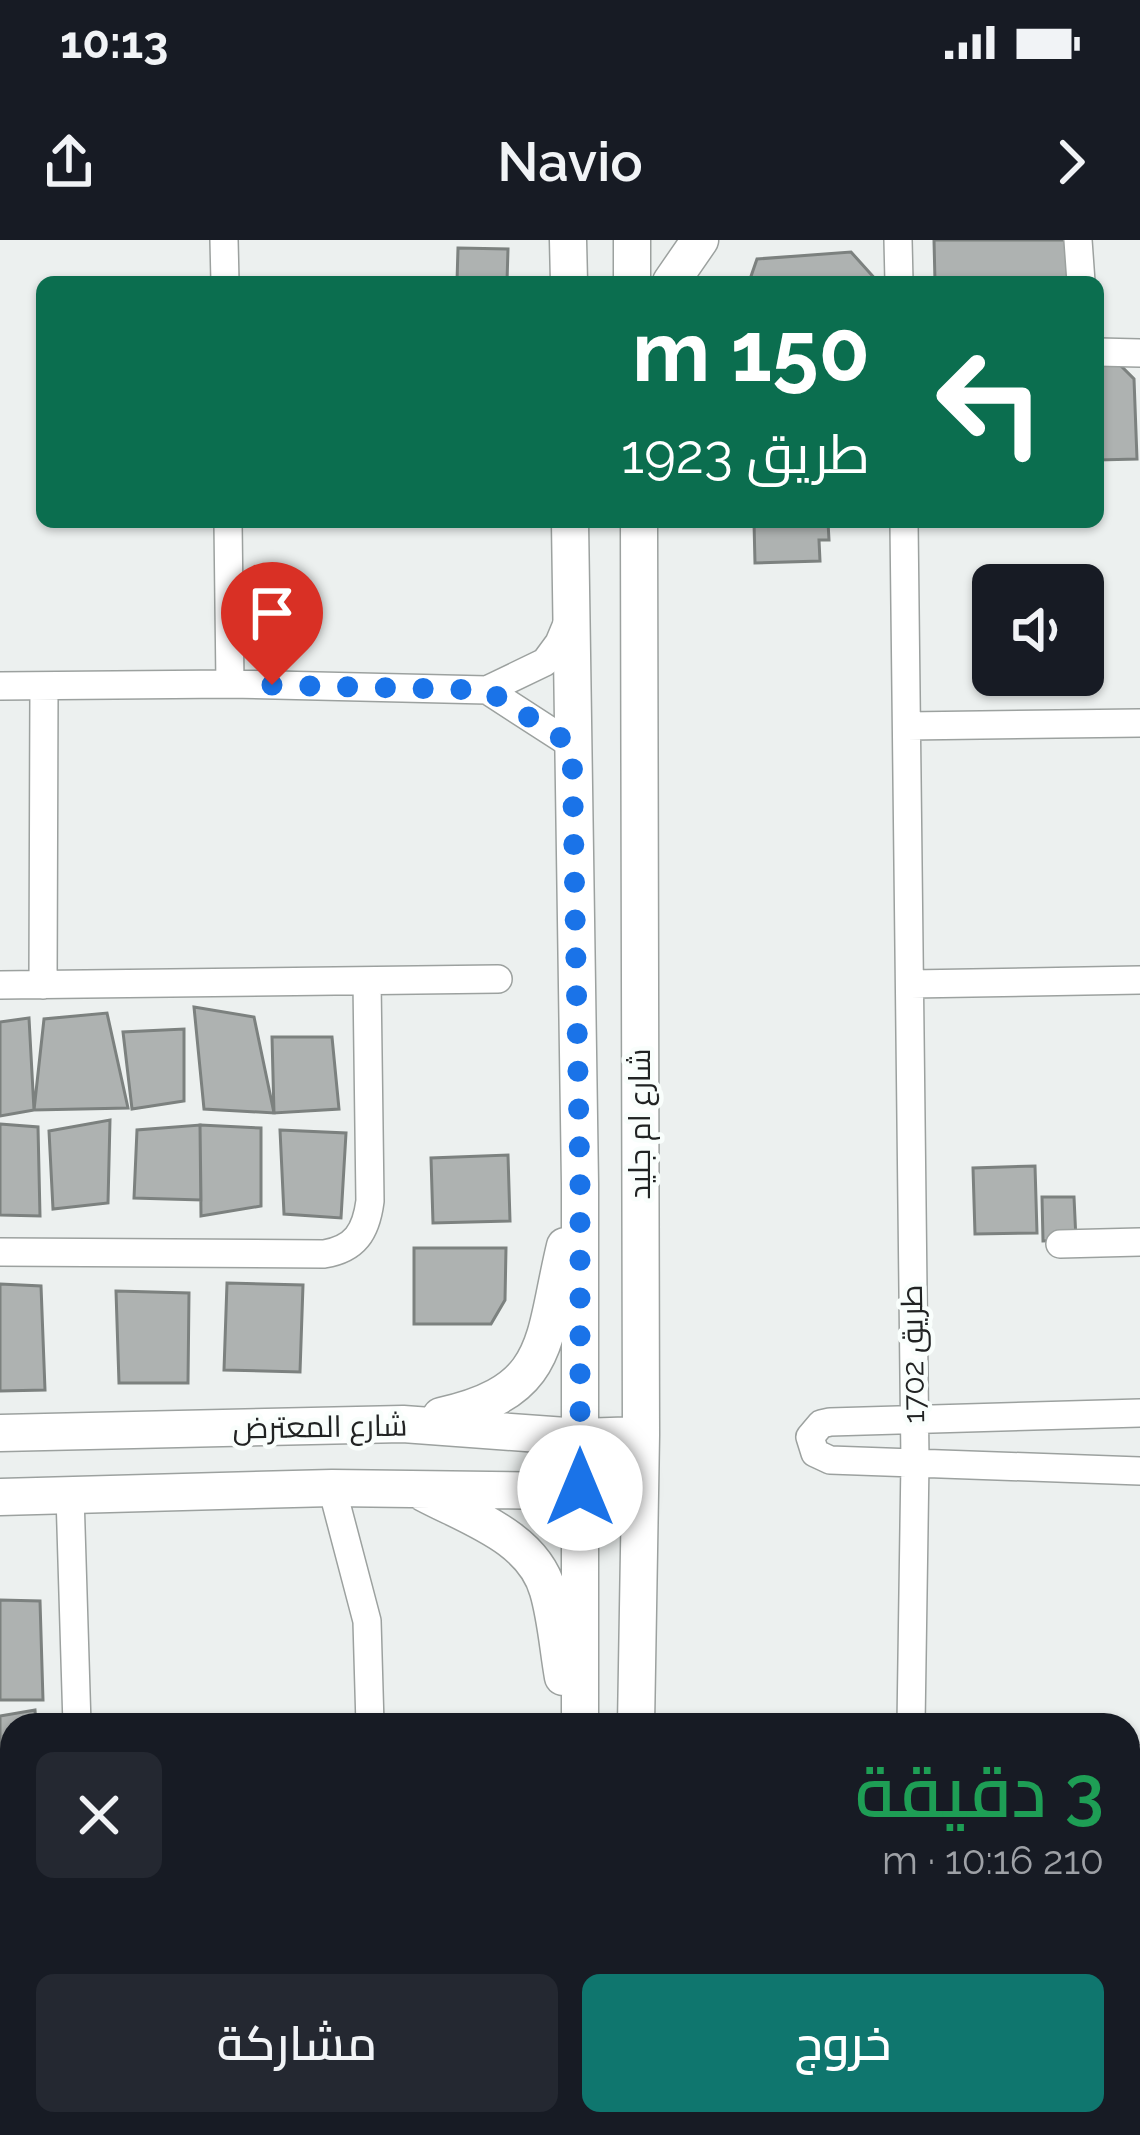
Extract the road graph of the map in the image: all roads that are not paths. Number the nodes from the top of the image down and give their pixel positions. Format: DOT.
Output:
graph roads {
  1 [pos="224,240"];
  2 [pos="632,240"];
  3 [pos="700,240"];
  4 [pos="898,240"];
  5 [pos="1078,240"];
  6 [pos="225,276"];
  7 [pos="632,276"];
  8 [pos="675,276"];
  9 [pos="899,276"];
  10 [pos="1081,276"];
  11 [pos="1104,352"];
  12 [pos="1140,352"];
  13 [pos="228,528"];
  14 [pos="570,528"];
  15 [pos="639,528"];
  16 [pos="904,528"];
  17 [pos="570,615"];
  18 [pos="230,684"];
  19 [pos="0,686"];
  20 [pos="44,688"];
  21 [pos="487,690"];
  22 [pos="1140,722"];
  23 [pos="908,725"];
  24 [pos="572,745"];
  25 [pos="498,979"];
  26 [pos="1140,980"];
  27 [pos="367,981"];
  28 [pos="911,984"];
  29 [pos="0,985"];
  30 [pos="44,985"];
  31 [pos="580,1184"];
  32 [pos="1140,1242"];
  33 [pos="1060,1244"];
  34 [pos="0,1252"];
  35 [pos="1140,1412"];
  36 [pos="912,1420"];
  37 [pos="403,1424"];
  38 [pos="0,1433"];
  39 [pos="640,1435"];
  40 [pos="580,1436"];
  41 [pos="915,1461"];
  42 [pos="1140,1471"];
  43 [pos="332,1488"];
  44 [pos="416,1488"];
  45 [pos="580,1488"];
  46 [pos="638,1492"];
  47 [pos="70,1495"];
  48 [pos="0,1497"];
  49 [pos="77,1713"];
  50 [pos="370,1713"];
  51 [pos="569,1713"];
  52 [pos="580,1713"];
  53 [pos="636,1713"];
  54 [pos="911,1713"];
  1 -- 6 [label="street"];
  2 -- 7 [label="street"];
  3 -- 8 [label="street"];
  4 -- 9 [label="street"];
  5 -- 10 [label="street"];
  11 -- 12 [label="street"];
  13 -- 18 [label="street"];
  14 -- 17 [label="street, شارع ام جليد"];
  15 -- 39 [label="street, شارع ام جليد"];
  16 -- 23 [label="street, طريق 1702"];
  17 -- 21 [label="street"];
  17 -- 24 [label="street, شارع ام جليد"];
  18 -- 20 [label="street"];
  18 -- 21 [label="street"];
  19 -- 20 [label="street"];
  20 -- 30 [label="street"];
  21 -- 24 [label="street"];
  22 -- 23 [label="street"];
  23 -- 28 [label="street, طريق 1702"];
  24 -- 31 [label="street, شارع ام جليد"];
  25 -- 27 [label="street"];
  26 -- 28 [label="street"];
  27 -- 30 [label="street"];
  27 -- 34 [label="street"];
  28 -- 36 [label="street, طريق 1702"];
  29 -- 30 [label="street"];
  31 -- 37 [label="street"];
  31 -- 40 [label="street, شارع ام جليد"];
  32 -- 33 [label="street"];
  35 -- 36 [label="street"];
  36 -- 41 [label="street, طريق 1702"];
  36 -- 41 [label="street"];
  37 -- 38 [label="street, شارع المعترض"];
  37 -- 40 [label="street, شارع المعترض"];
  39 -- 40 [label="street, شارع المعترض"];
  39 -- 46 [label="street, شارع ام جليد"];
  40 -- 45 [label="street, شارع ام جليد"];
  41 -- 42 [label="street"];
  41 -- 54 [label="street, طريق 1702"];
  43 -- 44 [label="street, شارع المعترض"];
  43 -- 47 [label="street, شارع المعترض"];
  43 -- 50 [label="street"];
  44 -- 45 [label="street, شارع المعترض"];
  44 -- 51 [label="street"];
  45 -- 46 [label="street, شارع المعترض"];
  45 -- 52 [label="street, شارع ام جليد"];
  46 -- 53 [label="street, شارع ام جليد"];
  47 -- 48 [label="street, شارع المعترض"];
  47 -- 49 [label="street"];
}
